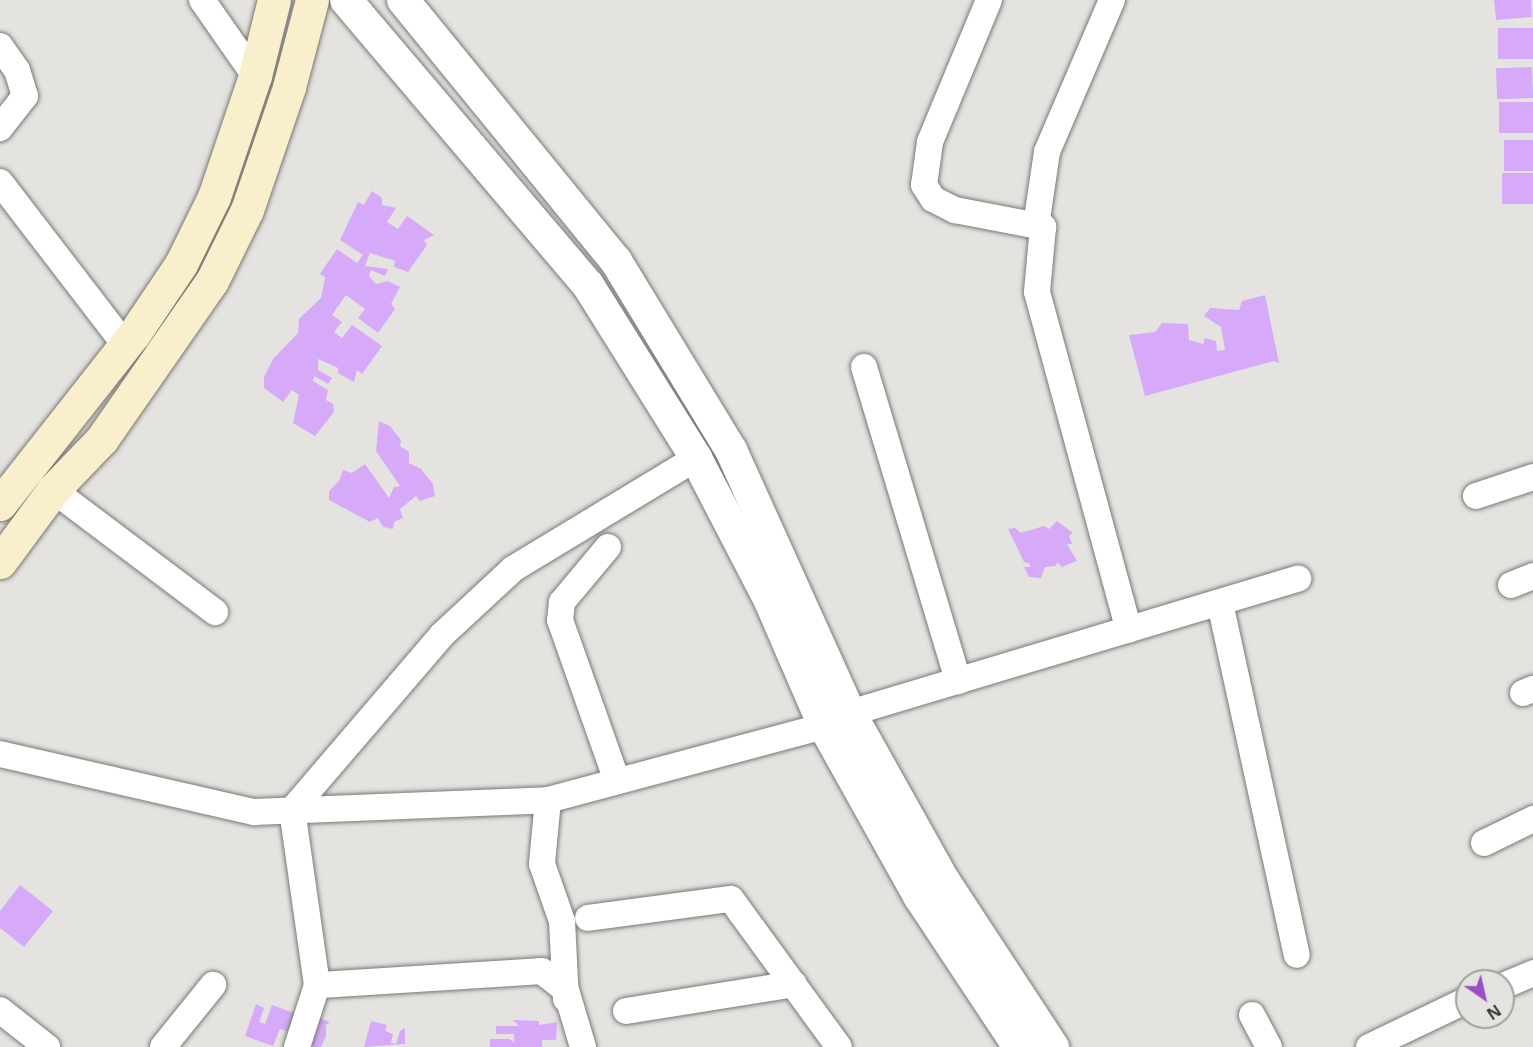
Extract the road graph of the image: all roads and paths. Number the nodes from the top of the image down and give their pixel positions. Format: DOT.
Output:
graph roads {
  1 [pos="202,0"];
  2 [pos="274,0"];
  3 [pos="312,0"];
  4 [pos="346,0"];
  5 [pos="403,0"];
  6 [pos="990,0"];
  7 [pos="1111,0"];
  8 [pos="0,46"];
  9 [pos="255,76"];
  10 [pos="0,128"];
  11 [pos="0,182"];
  12 [pos="1043,227"];
  13 [pos="125,345"];
  14 [pos="864,367"];
  15 [pos="696,458"];
  16 [pos="1533,477"];
  17 [pos="53,490"];
  18 [pos="1476,496"];
  19 [pos="0,504"];
  20 [pos="608,547"];
  21 [pos="0,562"];
  22 [pos="1298,579"];
  23 [pos="1220,603"];
  24 [pos="215,612"];
  25 [pos="1129,630"];
  26 [pos="958,681"];
  27 [pos="837,719"];
  28 [pos="0,754"];
  29 [pos="617,781"];
  30 [pos="548,800"];
  31 [pos="292,810"];
  32 [pos="1533,819"];
  33 [pos="1484,843"];
  34 [pos="588,918"];
  35 [pos="1297,955"];
  36 [pos="1533,973"];
  37 [pos="1515,981"];
  38 [pos="794,984"];
  39 [pos="213,985"];
  40 [pos="317,985"];
  41 [pos="566,990"];
  42 [pos="1455,1005"];
  43 [pos="0,1010"];
  44 [pos="626,1011"];
  45 [pos="1252,1015"];
  46 [pos="1011,1046"];
  47 [pos="47,1047"];
  48 [pos="163,1047"];
  49 [pos="297,1047"];
  50 [pos="569,1047"];
  51 [pos="583,1047"];
  52 [pos="839,1047"];
  53 [pos="1053,1047"];
  54 [pos="1269,1047"];
  55 [pos="1369,1047"];
  1 -- 9 [label="street"];
  2 -- 9 [label="main road"];
  3 -- 17 [label="main road"];
  4 -- 15 [label="street"];
  5 -- 27 [label="street"];
  6 -- 12 [label="street"];
  7 -- 12 [label="street"];
  8 -- 10 [label="street"];
  9 -- 13 [label="main road"];
  11 -- 13 [label="street"];
  12 -- 25 [label="street"];
  13 -- 19 [label="main road"];
  14 -- 26 [label="street"];
  15 -- 27 [label="street"];
  15 -- 31 [label="street"];
  16 -- 18 [label="street"];
  17 -- 21 [label="main road"];
  17 -- 24 [label="street"];
  20 -- 29 [label="street"];
  22 -- 23 [label="street"];
  23 -- 25 [label="street"];
  23 -- 35 [label="street"];
  25 -- 26 [label="street"];
  26 -- 27 [label="street"];
  27 -- 29 [label="street"];
  27 -- 46 [label="street"];
  27 -- 53 [label="street"];
  28 -- 31 [label="street"];
  29 -- 30 [label="street"];
  30 -- 31 [label="street"];
  30 -- 41 [label="street"];
  31 -- 40 [label="street"];
  32 -- 33 [label="street"];
  34 -- 38 [label="street"];
  36 -- 37 [label="street"];
  38 -- 44 [label="street"];
  38 -- 52 [label="street"];
  39 -- 48 [label="street"];
  40 -- 41 [label="street"];
  40 -- 49 [label="street"];
  41 -- 50 [label="street"];
  41 -- 51 [label="street"];
  42 -- 55 [label="street"];
  43 -- 47 [label="street"];
  45 -- 54 [label="street"];
}
